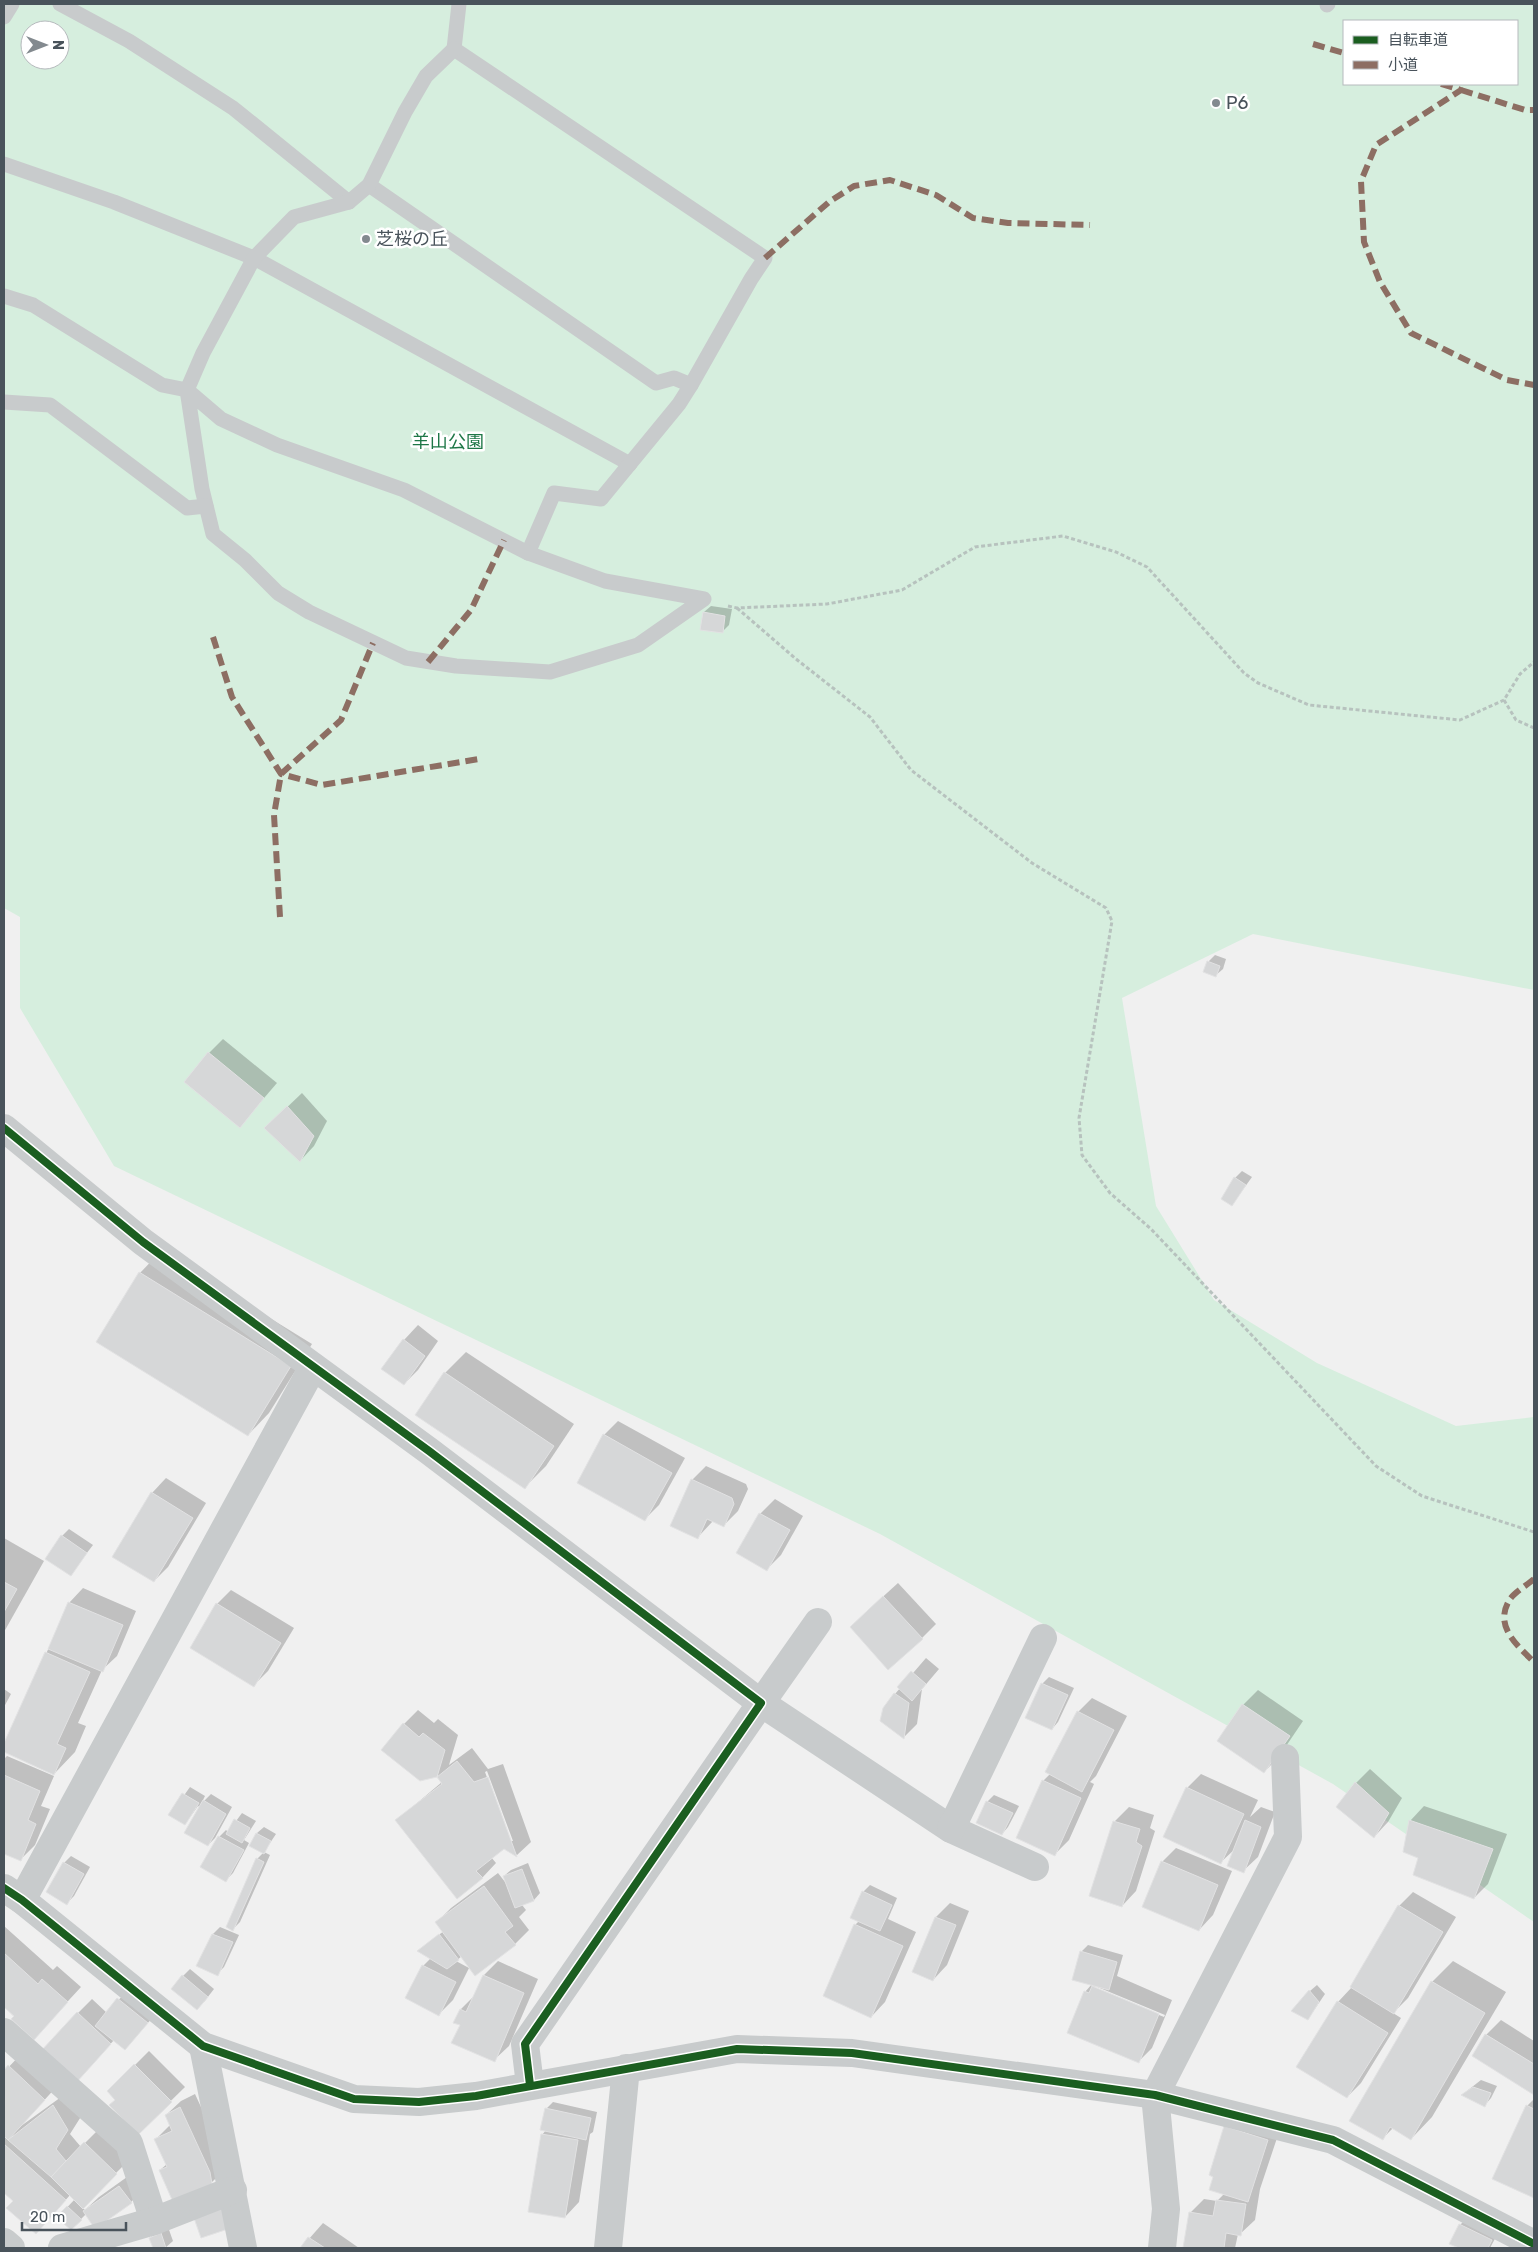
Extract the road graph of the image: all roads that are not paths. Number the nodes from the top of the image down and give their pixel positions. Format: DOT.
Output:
graph roads {
  1 [pos="12,4"];
  2 [pos="60,4"];
  3 [pos="459,4"];
  4 [pos="4,17"];
  5 [pos="454,49"];
  6 [pos="4,164"];
  7 [pos="369,185"];
  8 [pos="349,202"];
  9 [pos="254,258"];
  10 [pos="4,296"];
  11 [pos="691,385"];
  12 [pos="187,390"];
  13 [pos="4,402"];
  14 [pos="630,464"];
  15 [pos="206,506"];
  16 [pos="528,554"];
  17 [pos="4,1128"];
  18 [pos="313,1367"];
  19 [pos="818,1622"];
  20 [pos="1043,1638"];
  21 [pos="760,1703"];
  22 [pos="1285,1758"];
  23 [pos="951,1829"];
  24 [pos="1034,1867"];
  25 [pos="13,1894"];
  26 [pos="4,2032"];
  27 [pos="203,2046"];
  28 [pos="626,2068"];
  29 [pos="530,2085"];
  30 [pos="1155,2095"];
  31 [pos="233,2190"];
  32 [pos="154,2221"];
  33 [pos="4,2242"];
  34 [pos="1534,2244"];
  35 [pos="11,2248"];
  36 [pos="62,2248"];
  37 [pos="243,2248"];
  38 [pos="608,2248"];
  39 [pos="1162,2248"];
  1 -- 4 [label="lane"];
  2 -- 8 [label="lane"];
  3 -- 5 [label="lane"];
  5 -- 7 [label="lane"];
  5 -- 11 [label="lane"];
  6 -- 9 [label="lane"];
  7 -- 8 [label="lane"];
  7 -- 11 [label="lane"];
  8 -- 9 [label="lane"];
  9 -- 12 [label="lane"];
  9 -- 14 [label="lane"];
  10 -- 12 [label="lane"];
  11 -- 14 [label="lane"];
  12 -- 15 [label="lane"];
  12 -- 16 [label="lane"];
  13 -- 15 [label="lane"];
  14 -- 16 [label="lane"];
  15 -- 16 [label="lane"];
  17 -- 18 [label="street"];
  18 -- 21 [label="street"];
  18 -- 25 [label="street"];
  19 -- 21 [label="street"];
  20 -- 23 [label="street"];
  21 -- 23 [label="street"];
  21 -- 29 [label="street"];
  22 -- 30 [label="street"];
  23 -- 24 [label="street"];
  25 -- 27 [label="street"];
  26 -- 32 [label="street"];
  27 -- 29 [label="street"];
  27 -- 31 [label="street"];
  28 -- 29 [label="street"];
  28 -- 30 [label="street"];
  28 -- 38 [label="street"];
  30 -- 34 [label="street"];
  30 -- 39 [label="street"];
  31 -- 32 [label="street"];
  31 -- 37 [label="street"];
  32 -- 36 [label="street"];
  33 -- 35 [label="street"];
}
